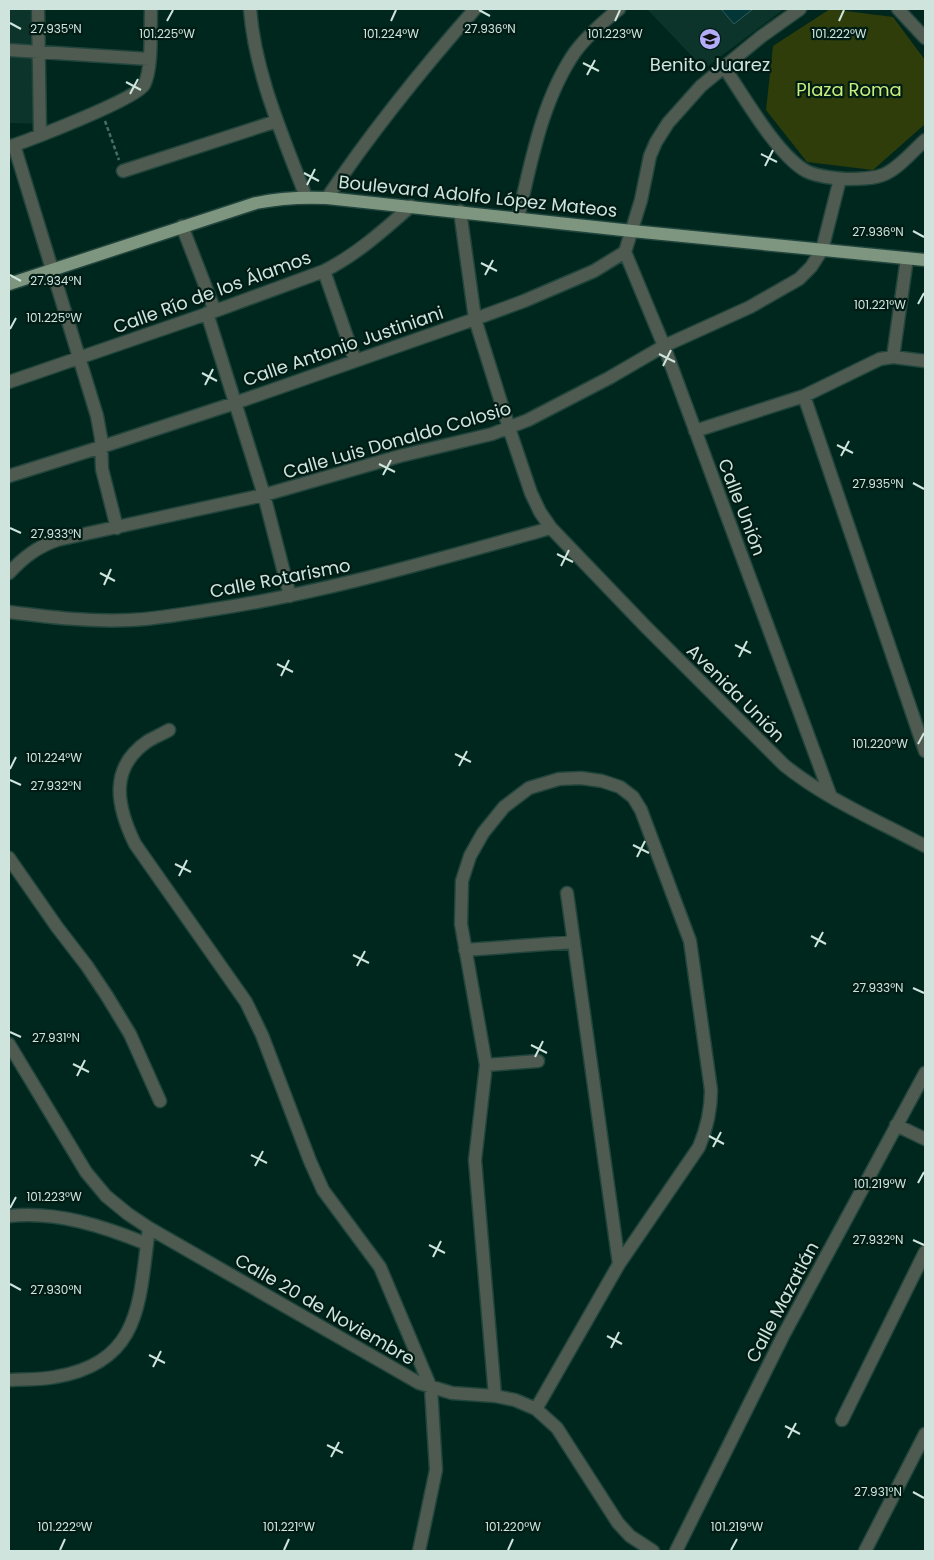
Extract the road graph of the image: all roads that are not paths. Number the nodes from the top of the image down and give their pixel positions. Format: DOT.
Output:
graph roads {
  1 [pos="38,9"];
  2 [pos="151,9"];
  3 [pos="250,9"];
  4 [pos="475,9"];
  5 [pos="619,9"];
  6 [pos="800,9"];
  7 [pos="898,9"];
  8 [pos="925,38"];
  9 [pos="9,50"];
  10 [pos="38,52"];
  11 [pos="149,59"];
  12 [pos="724,67"];
  13 [pos="277,122"];
  14 [pos="40,134"];
  15 [pos="925,140"];
  16 [pos="12,146"];
  17 [pos="123,171"];
  18 [pos="840,178"];
  19 [pos="306,197"];
  20 [pos="327,198"];
  21 [pos="411,206"];
  22 [pos="460,211"];
  23 [pos="518,218"];
  24 [pos="182,226"];
  25 [pos="632,231"];
  26 [pos="822,250"];
  27 [pos="625,252"];
  28 [pos="907,258"];
  29 [pos="925,260"];
  30 [pos="53,270"];
  31 [pos="324,271"];
  32 [pos="9,284"];
  33 [pos="211,312"];
  34 [pos="475,318"];
  35 [pos="664,346"];
  36 [pos="892,357"];
  37 [pos="79,358"];
  38 [pos="355,360"];
  39 [pos="925,361"];
  40 [pos="9,382"];
  41 [pos="804,396"];
  42 [pos="235,403"];
  43 [pos="509,428"];
  44 [pos="694,431"];
  45 [pos="101,447"];
  46 [pos="9,476"];
  47 [pos="264,496"];
  48 [pos="117,528"];
  49 [pos="551,528"];
  50 [pos="9,573"];
  51 [pos="290,596"];
  52 [pos="9,612"];
  53 [pos="169,730"];
  54 [pos="925,751"];
  55 [pos="831,797"];
  56 [pos="925,846"];
  57 [pos="9,858"];
  58 [pos="567,894"];
  59 [pos="574,942"];
  60 [pos="465,950"];
  61 [pos="9,1044"];
  62 [pos="538,1061"];
  63 [pos="486,1065"];
  64 [pos="925,1073"];
  65 [pos="160,1100"];
  66 [pos="896,1125"];
  67 [pos="925,1140"];
  68 [pos="10,1215"];
  69 [pos="149,1228"];
  70 [pos="147,1244"];
  71 [pos="925,1252"];
  72 [pos="619,1264"];
  73 [pos="9,1380"];
  74 [pos="431,1388"];
  75 [pos="495,1396"];
  76 [pos="536,1409"];
  77 [pos="842,1420"];
  78 [pos="925,1434"];
  79 [pos="419,1551"];
  80 [pos="653,1551"];
  81 [pos="676,1551"];
  82 [pos="866,1551"];
  1 -- 10 [label="street"];
  2 -- 11 [label="street"];
  3 -- 13 [label="street"];
  4 -- 20 [label="street"];
  5 -- 23 [label="street"];
  6 -- 12 [label="street"];
  7 -- 8 [label="street"];
  9 -- 10 [label="street"];
  10 -- 11 [label="street"];
  10 -- 14 [label="street"];
  11 -- 14 [label="street"];
  12 -- 18 [label="street"];
  12 -- 25 [label="street"];
  13 -- 17 [label="street"];
  13 -- 19 [label="street"];
  14 -- 16 [label="street"];
  15 -- 18 [label="street"];
  16 -- 30 [label="street"];
  18 -- 26 [label="street"];
  19 -- 20 [label="main road, Boulevard Adolfo López Mateos"];
  19 -- 24 [label="main road, Boulevard Adolfo López Mateos"];
  20 -- 21 [label="main road, Boulevard Adolfo López Mateos"];
  21 -- 22 [label="main road, Boulevard Adolfo López Mateos"];
  21 -- 31 [label="street, Calle Río de los Álamos"];
  22 -- 23 [label="main road, Boulevard Adolfo López Mateos"];
  22 -- 34 [label="street, Avenida Unión"];
  23 -- 25 [label="main road, Boulevard Adolfo López Mateos"];
  24 -- 30 [label="main road, Boulevard Adolfo López Mateos"];
  24 -- 33 [label="street"];
  25 -- 26 [label="main road, Boulevard Adolfo López Mateos"];
  25 -- 27 [label="street"];
  26 -- 28 [label="main road, Boulevard Adolfo López Mateos"];
  26 -- 35 [label="street, Calle Luis Donaldo Colosio"];
  27 -- 34 [label="street, Calle Antonio Justiniani"];
  27 -- 35 [label="street, Calle Unión"];
  28 -- 29 [label="main road, Boulevard Adolfo López Mateos"];
  28 -- 36 [label="street"];
  30 -- 32 [label="main road, Boulevard Adolfo López Mateos"];
  30 -- 37 [label="street"];
  31 -- 33 [label="street, Calle Río de los Álamos"];
  31 -- 38 [label="street"];
  33 -- 37 [label="street, Calle Río de los Álamos"];
  33 -- 42 [label="street"];
  34 -- 38 [label="street, Calle Antonio Justiniani"];
  34 -- 43 [label="street, Avenida Unión"];
  35 -- 43 [label="street, Calle Luis Donaldo Colosio"];
  35 -- 44 [label="street, Calle Unión"];
  36 -- 39 [label="street"];
  36 -- 41 [label="street"];
  37 -- 40 [label="street, Calle Río de los Álamos"];
  37 -- 45 [label="street"];
  38 -- 42 [label="street, Calle Antonio Justiniani"];
  41 -- 44 [label="street"];
  41 -- 54 [label="street"];
  42 -- 45 [label="street, Calle Antonio Justiniani"];
  42 -- 47 [label="street"];
  43 -- 47 [label="street, Calle Luis Donaldo Colosio"];
  43 -- 49 [label="street, Avenida Unión"];
  44 -- 55 [label="street, Calle Unión"];
  45 -- 46 [label="street, Calle Antonio Justiniani"];
  45 -- 48 [label="street"];
  47 -- 48 [label="street, Calle Luis Donaldo Colosio"];
  47 -- 51 [label="street"];
  48 -- 50 [label="street, Calle Luis Donaldo Colosio"];
  49 -- 51 [label="street, Calle Rotarismo"];
  49 -- 55 [label="street, Avenida Unión"];
  51 -- 52 [label="street, Calle Rotarismo"];
  53 -- 74 [label="street"];
  55 -- 56 [label="street, Avenida Unión"];
  57 -- 65 [label="street"];
  58 -- 59 [label="street"];
  59 -- 60 [label="street"];
  59 -- 72 [label="street"];
  60 -- 63 [label="street"];
  60 -- 72 [label="street"];
  61 -- 69 [label="street, Calle 20 de Noviembre"];
  62 -- 63 [label="street"];
  63 -- 75 [label="street"];
  64 -- 66 [label="street, Calle Mazatlán"];
  66 -- 67 [label="street"];
  66 -- 81 [label="street, Calle Mazatlán"];
  68 -- 70 [label="street"];
  69 -- 70 [label="street"];
  69 -- 74 [label="street, Calle 20 de Noviembre"];
  70 -- 73 [label="street"];
  71 -- 77 [label="street"];
  72 -- 76 [label="street"];
  74 -- 75 [label="street, Calle 20 de Noviembre"];
  74 -- 79 [label="street"];
  75 -- 76 [label="street, Calle 20 de Noviembre"];
  76 -- 80 [label="street, Calle 20 de Noviembre"];
  78 -- 82 [label="street"];
}
